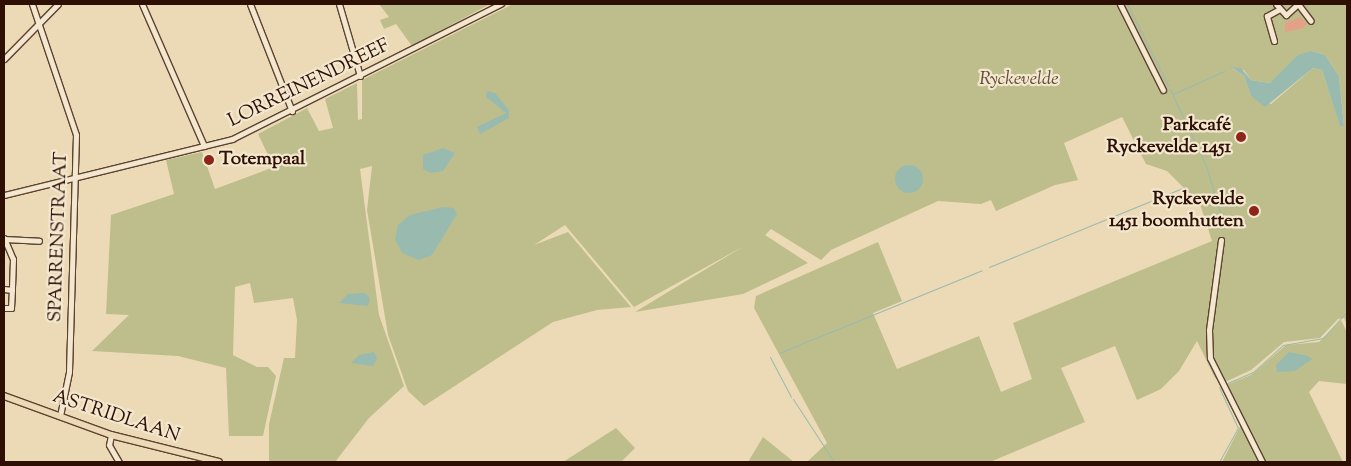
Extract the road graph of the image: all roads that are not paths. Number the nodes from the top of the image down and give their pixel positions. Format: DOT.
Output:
graph roads {
  1 [pos="32,4"];
  2 [pos="58,4"];
  3 [pos="142,4"];
  4 [pos="250,4"];
  5 [pos="339,4"];
  6 [pos="501,4"];
  7 [pos="1120,4"];
  8 [pos="1298,4"];
  9 [pos="1277,7"];
  10 [pos="1311,21"];
  11 [pos="39,23"];
  12 [pos="1274,41"];
  13 [pos="4,58"];
  14 [pos="360,76"];
  15 [pos="1162,90"];
  16 [pos="292,111"];
  17 [pos="204,146"];
  18 [pos="78,178"];
  19 [pos="4,195"];
  20 [pos="4,239"];
  21 [pos="1221,240"];
  22 [pos="39,241"];
  23 [pos="4,289"];
  24 [pos="12,290"];
  25 [pos="4,308"];
  26 [pos="4,396"];
  27 [pos="60,416"];
  28 [pos="111,435"];
  29 [pos="119,462"];
  30 [pos="219,462"];
  31 [pos="1262,462"];
  1 -- 11 [label="street, SPARRENSTRAAT"];
  2 -- 11 [label="street"];
  3 -- 17 [label="street"];
  4 -- 16 [label="street"];
  5 -- 14 [label="street"];
  6 -- 14 [label="street, LORREINENDREEF"];
  7 -- 15 [label="street"];
  8 -- 9 [label="street"];
  8 -- 10 [label="street"];
  9 -- 12 [label="street"];
  11 -- 13 [label="street"];
  11 -- 18 [label="street, SPARRENSTRAAT"];
  14 -- 16 [label="street, LORREINENDREEF"];
  16 -- 17 [label="street, LORREINENDREEF"];
  17 -- 18 [label="street, LORREINENDREEF"];
  18 -- 19 [label="street, LORREINENDREEF"];
  18 -- 27 [label="street, SPARRENSTRAAT"];
  20 -- 22 [label="street"];
  20 -- 24 [label="street"];
  21 -- 31 [label="street"];
  23 -- 24 [label="street"];
  24 -- 25 [label="street"];
  26 -- 27 [label="main road, ASTRIDLAAN"];
  27 -- 28 [label="main road, ASTRIDLAAN"];
  28 -- 29 [label="street"];
  28 -- 30 [label="main road, ASTRIDLAAN"];
}
